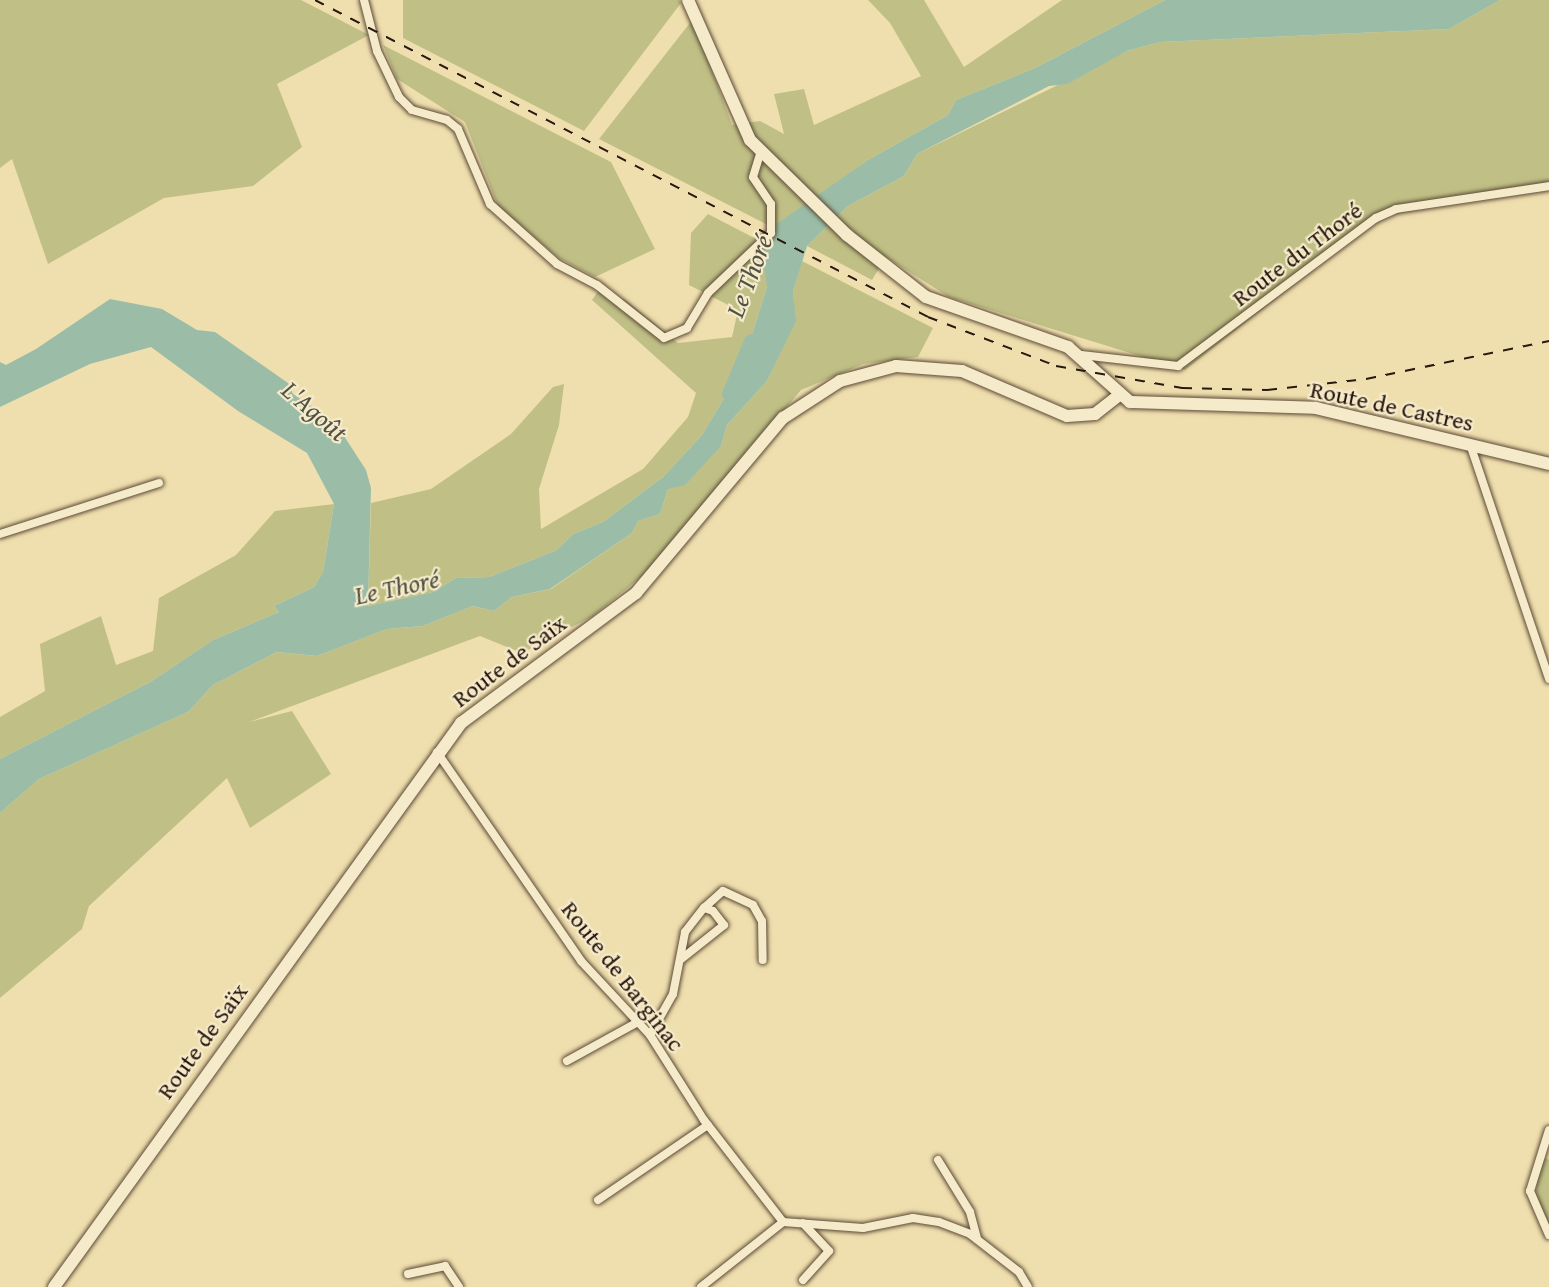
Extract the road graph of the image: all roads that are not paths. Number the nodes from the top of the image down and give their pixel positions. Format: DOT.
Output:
graph roads {
  1 [pos="364,0"];
  2 [pos="688,0"];
  3 [pos="761,151"];
  4 [pos="1549,186"];
  5 [pos="1081,356"];
  6 [pos="1118,396"];
  7 [pos="1470,444"];
  8 [pos="1549,464"];
  9 [pos="159,483"];
  10 [pos="0,534"];
  11 [pos="1549,679"];
  12 [pos="437,752"];
  13 [pos="704,908"];
  14 [pos="680,960"];
  15 [pos="763,960"];
  16 [pos="638,1022"];
  17 [pos="650,1035"];
  18 [pos="567,1061"];
  19 [pos="708,1125"];
  20 [pos="1549,1130"];
  21 [pos="938,1160"];
  22 [pos="598,1200"];
  23 [pos="783,1222"];
  24 [pos="803,1224"];
  25 [pos="1549,1235"];
  26 [pos="977,1239"];
  27 [pos="408,1274"];
  28 [pos="803,1280"];
  29 [pos="54,1287"];
  30 [pos="459,1287"];
  31 [pos="701,1287"];
  32 [pos="1028,1287"];
  1 -- 3 [label="street"];
  2 -- 3 [label="street"];
  3 -- 5 [label="street"];
  4 -- 5 [label="street, Route du Thoré"];
  5 -- 6 [label="street"];
  6 -- 7 [label="street, Route de Castres"];
  6 -- 12 [label="street, Route de Saïx"];
  7 -- 8 [label="street, Route de Castres"];
  7 -- 11 [label="street"];
  9 -- 10 [label="street"];
  12 -- 16 [label="street, Route de Barginac"];
  12 -- 29 [label="street, Route de Saïx"];
  13 -- 14 [label="street"];
  13 -- 14 [label="street"];
  13 -- 15 [label="street"];
  14 -- 17 [label="street"];
  16 -- 17 [label="street, Route de Barginac"];
  16 -- 18 [label="street"];
  17 -- 19 [label="street, Route de Barginac"];
  19 -- 22 [label="street"];
  19 -- 23 [label="street, Route de Barginac"];
  20 -- 25 [label="street"];
  21 -- 26 [label="street"];
  23 -- 24 [label="street"];
  23 -- 31 [label="street"];
  24 -- 26 [label="street"];
  24 -- 28 [label="street"];
  26 -- 32 [label="street"];
  27 -- 30 [label="street"];
}
